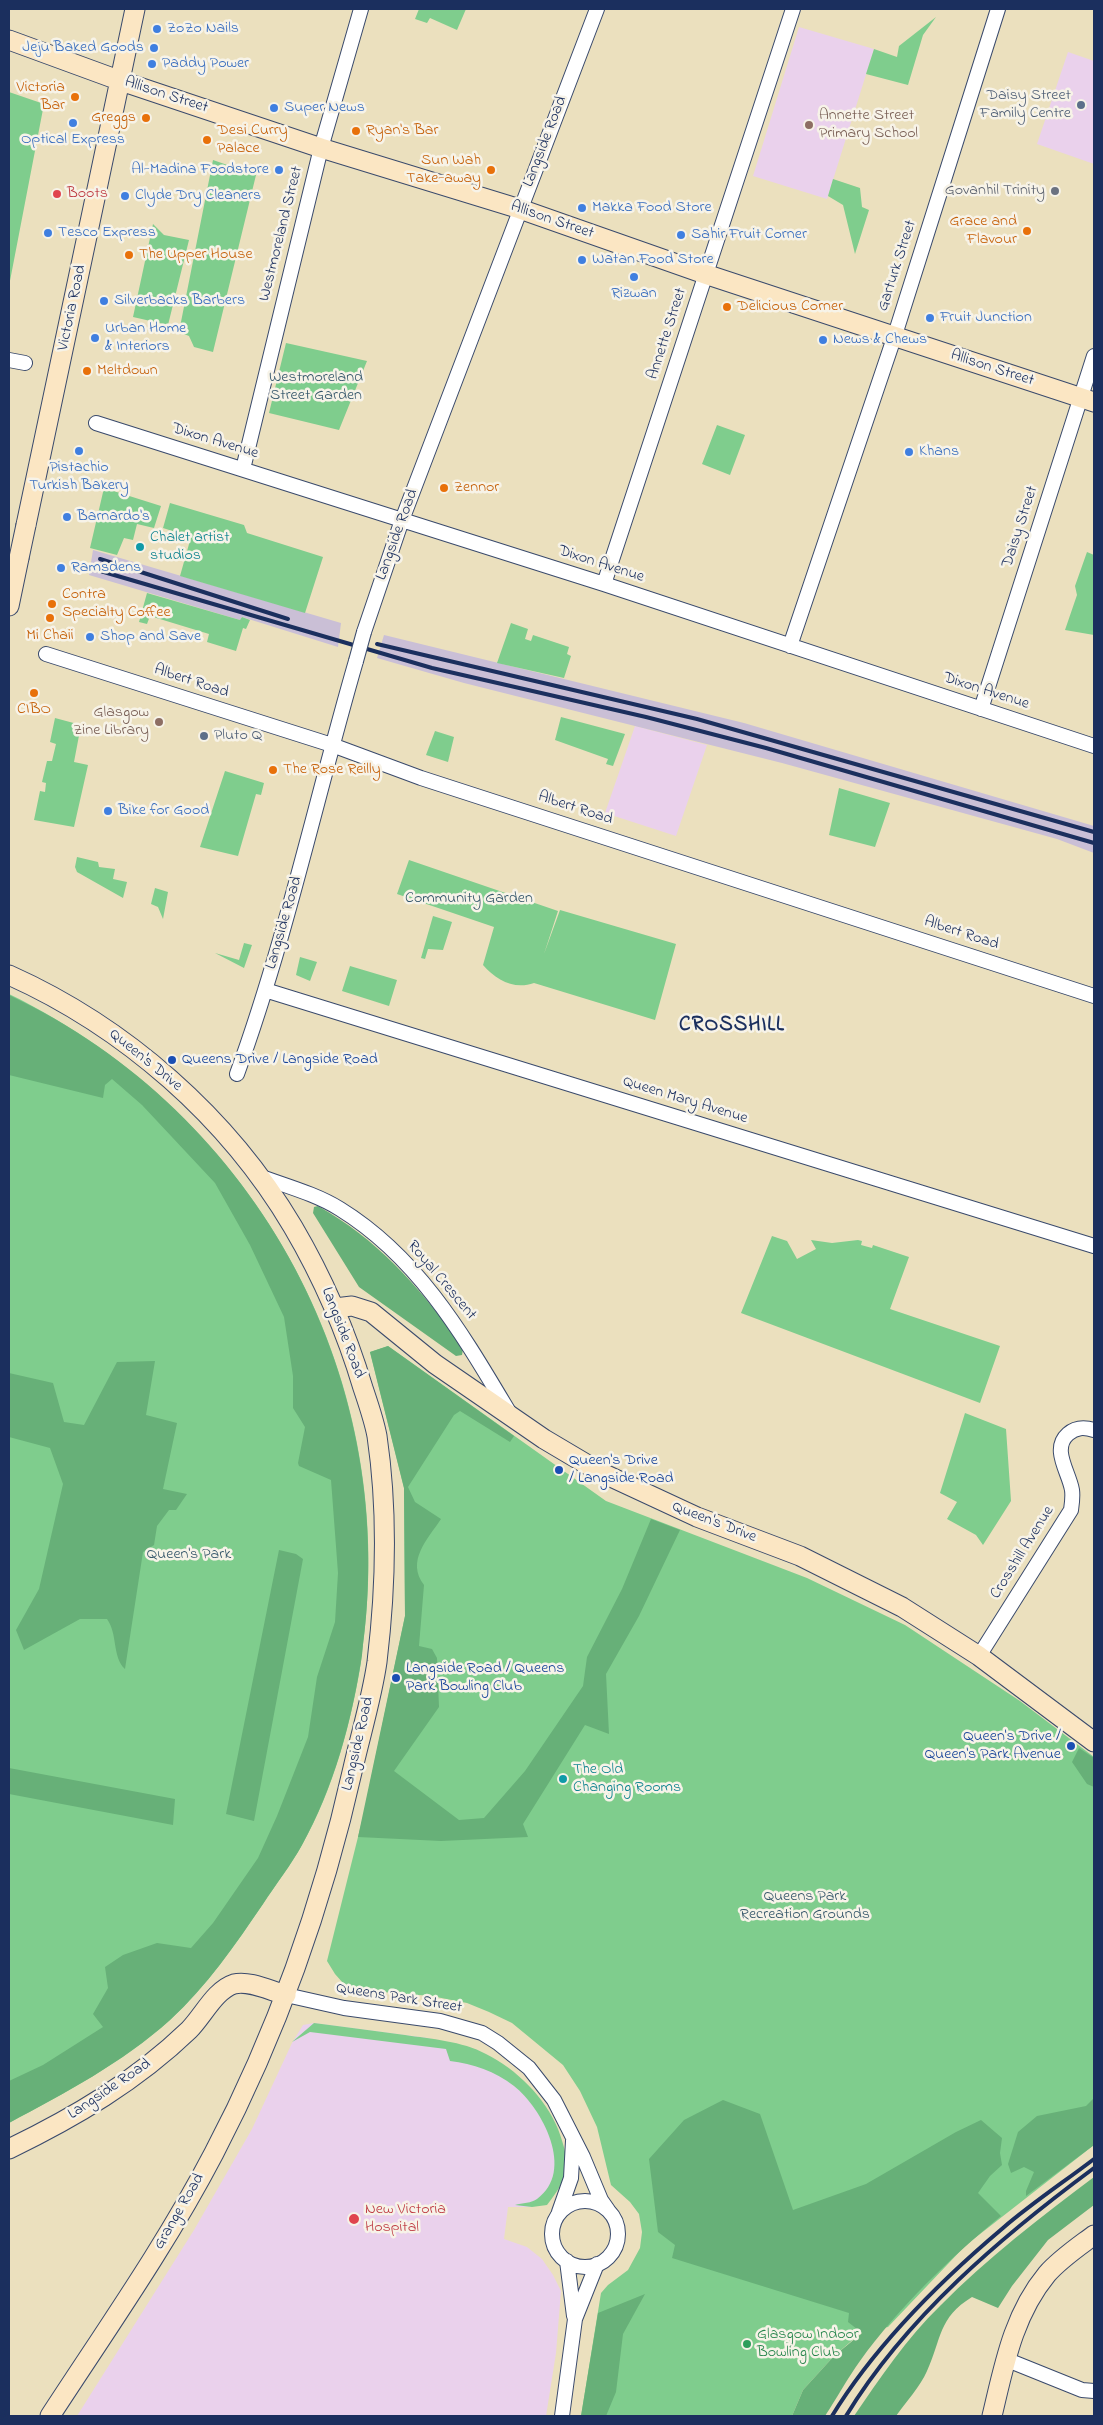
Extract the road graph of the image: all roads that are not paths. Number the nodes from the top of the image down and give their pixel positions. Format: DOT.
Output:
graph roads {
  1 [pos="135,9"];
  2 [pos="361,9"];
  3 [pos="597,9"];
  4 [pos="793,9"];
  5 [pos="998,9"];
  6 [pos="9,40"];
  7 [pos="121,81"];
  8 [pos="321,148"];
  9 [pos="520,209"];
  10 [pos="705,274"];
  11 [pos="894,338"];
  12 [pos="1094,356"];
  13 [pos="9,360"];
  14 [pos="24,363"];
  15 [pos="1088,400"];
  16 [pos="96,423"];
  17 [pos="243,469"];
  18 [pos="402,520"];
  19 [pos="15,562"];
  20 [pos="604,584"];
  21 [pos="9,606"];
  22 [pos="790,646"];
  23 [pos="46,654"];
  24 [pos="981,709"];
  25 [pos="332,745"];
  26 [pos="1094,746"];
  27 [pos="9,975"];
  28 [pos="266,990"];
  29 [pos="1094,996"];
  30 [pos="237,1074"];
  31 [pos="260,1176"];
  32 [pos="1094,1246"];
  33 [pos="335,1308"];
  34 [pos="511,1416"];
  35 [pos="1094,1430"];
  36 [pos="979,1656"];
  37 [pos="1094,1742"];
  38 [pos="286,1995"];
  39 [pos="573,2140"];
  40 [pos="9,2149"];
  41 [pos="608,2210"];
  42 [pos="559,2214"];
  43 [pos="1094,2235"];
  44 [pos="567,2261"];
  45 [pos="597,2264"];
  46 [pos="575,2319"];
  47 [pos="1006,2360"];
  48 [pos="1094,2391"];
  49 [pos="50,2416"];
  50 [pos="562,2416"];
  51 [pos="992,2416"];
  1 -- 7 [label="street, Victoria Road"];
  2 -- 8 [label="street, Westmoreland Street"];
  3 -- 9 [label="street, Langside Road"];
  4 -- 10 [label="street, Annette Street"];
  5 -- 11 [label="street, Garturk Street"];
  6 -- 7 [label="street, Allison Street"];
  7 -- 8 [label="street, Allison Street"];
  7 -- 19 [label="street, Victoria Road, bridge"];
  8 -- 9 [label="street, Allison Street"];
  8 -- 17 [label="street, Westmoreland Street"];
  9 -- 10 [label="street, Allison Street"];
  9 -- 18 [label="street, Langside Road"];
  10 -- 11 [label="street, Allison Street"];
  10 -- 20 [label="street, Annette Street"];
  11 -- 15 [label="street, Allison Street"];
  11 -- 22 [label="street, Garturk Street"];
  12 -- 15 [label="street, Daisy Street"];
  13 -- 14 [label="street"];
  15 -- 24 [label="street, Daisy Street"];
  16 -- 17 [label="street, Dixon Avenue"];
  17 -- 18 [label="street, Dixon Avenue"];
  18 -- 20 [label="street, Dixon Avenue"];
  18 -- 25 [label="street, Langside Road, bridge"];
  19 -- 21 [label="street, Victoria Road"];
  20 -- 22 [label="street, Dixon Avenue"];
  22 -- 24 [label="street, Dixon Avenue"];
  23 -- 25 [label="street, Albert Road"];
  24 -- 26 [label="street, Dixon Avenue"];
  25 -- 28 [label="street, Langside Road"];
  25 -- 29 [label="street, Albert Road"];
  27 -- 31 [label="street, Queen's Drive"];
  28 -- 30 [label="street, Langside Road"];
  28 -- 32 [label="street, Queen Mary Avenue"];
  31 -- 33 [label="street, Langside Road"];
  31 -- 34 [label="street, Royal Crescent"];
  33 -- 34 [label="street, Queen's Drive"];
  33 -- 38 [label="street, Langside Road"];
  34 -- 36 [label="street, Queen's Drive"];
  35 -- 36 [label="street, Crosshill Avenue"];
  36 -- 37 [label="street, Queen's Drive"];
  38 -- 39 [label="street, Queens Park Street"];
  38 -- 40 [label="street, Langside Road"];
  38 -- 49 [label="street, Grange Road"];
  39 -- 41 [label="street, Queens Park Street"];
  39 -- 42 [label="street, Queens Park Street"];
  41 -- 42 [label="street"];
  41 -- 45 [label="street"];
  42 -- 44 [label="street"];
  43 -- 47 [label="street"];
  44 -- 45 [label="street"];
  44 -- 46 [label="street"];
  45 -- 46 [label="street"];
  46 -- 50 [label="street"];
  47 -- 48 [label="street"];
  47 -- 51 [label="street"];
}
